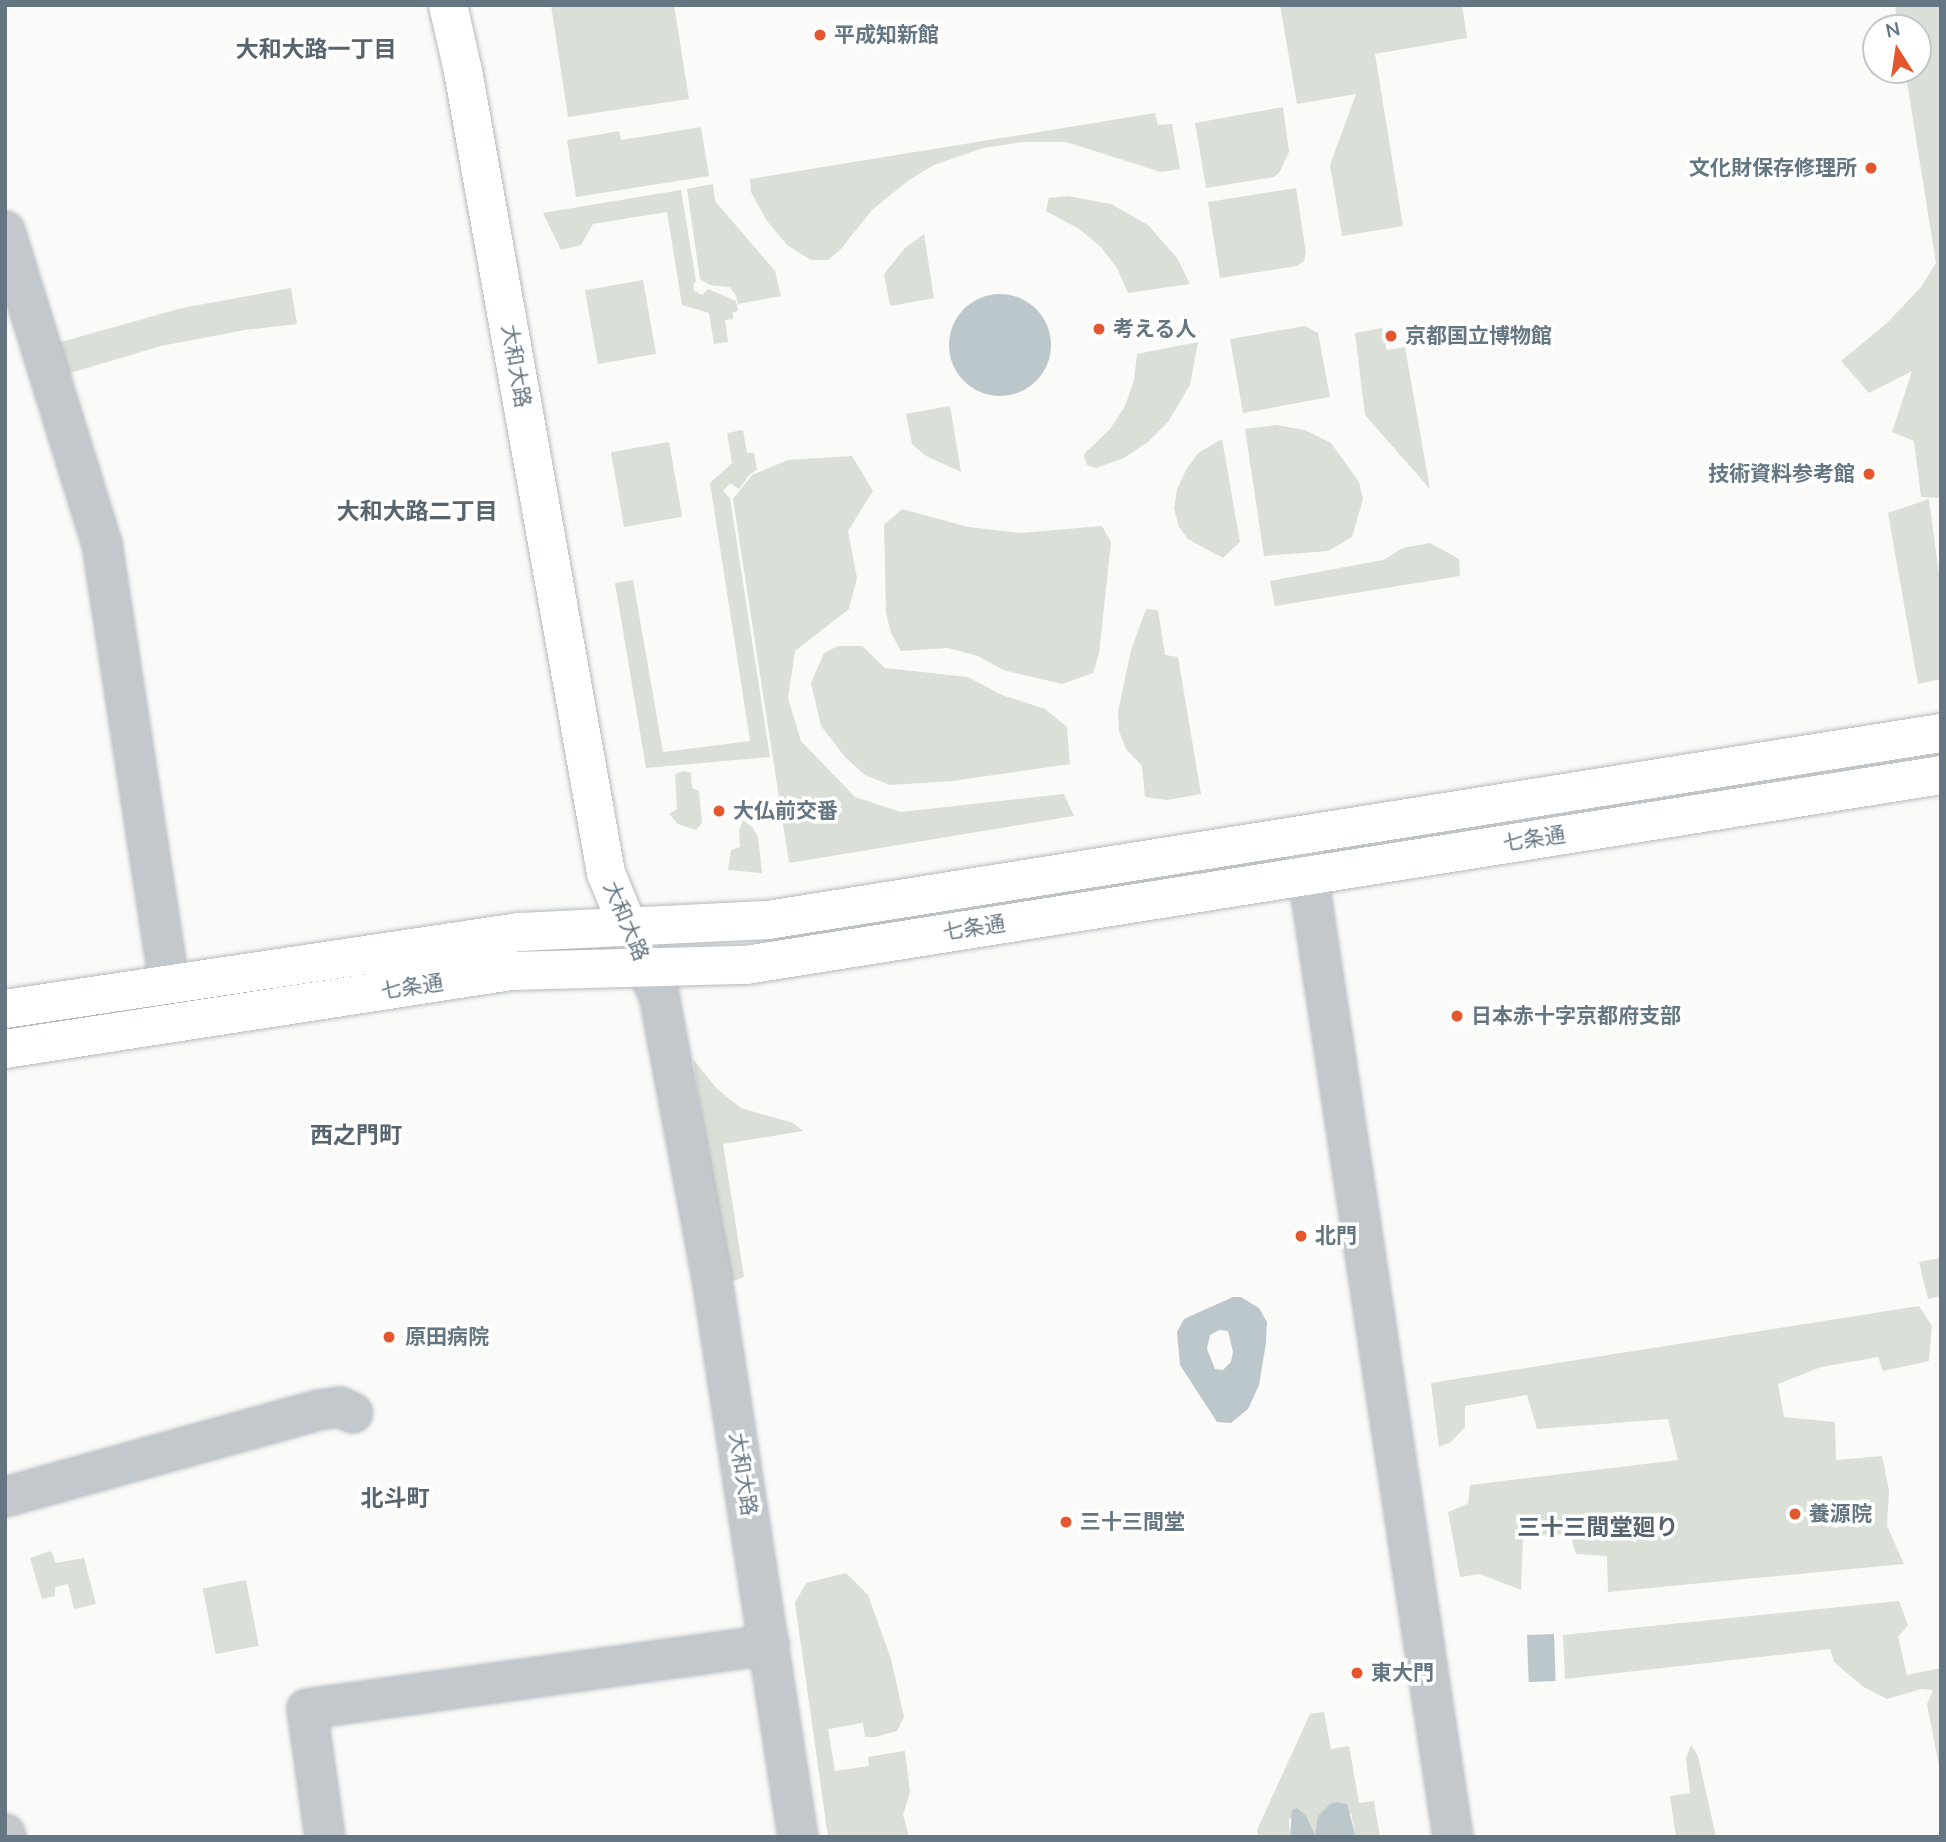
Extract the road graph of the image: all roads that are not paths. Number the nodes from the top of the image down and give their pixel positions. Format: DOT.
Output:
graph roads {
  1 [pos="448,5"];
  2 [pos="5,230"];
  3 [pos="1941,733"];
  4 [pos="1941,775"];
  5 [pos="1302,837"];
  6 [pos="1308,875"];
  7 [pos="628,927"];
  8 [pos="646,967"];
  9 [pos="169,984"];
  10 [pos="5,1009"];
  11 [pos="5,1049"];
  12 [pos="353,1413"];
  13 [pos="5,1497"];
  14 [pos="770,1645"];
  15 [pos="325,1837"];
  16 [pos="799,1837"];
  17 [pos="1452,1837"];
  1 -- 7 [label="main road, 大和大路"];
  2 -- 9 [label="street"];
  3 -- 5 [label="main road, 七条通"];
  4 -- 6 [label="main road, 七条通"];
  5 -- 6 [label="street"];
  5 -- 7 [label="main road, 七条通"];
  6 -- 8 [label="main road, 七条通"];
  6 -- 17 [label="street"];
  7 -- 8 [label="street, 大和大路"];
  7 -- 9 [label="main road, 七条通"];
  8 -- 11 [label="main road, 七条通"];
  8 -- 14 [label="street, 大和大路"];
  9 -- 10 [label="main road, 七条通"];
  12 -- 13 [label="street"];
  14 -- 15 [label="street"];
  14 -- 16 [label="street, 大和大路"];
}
